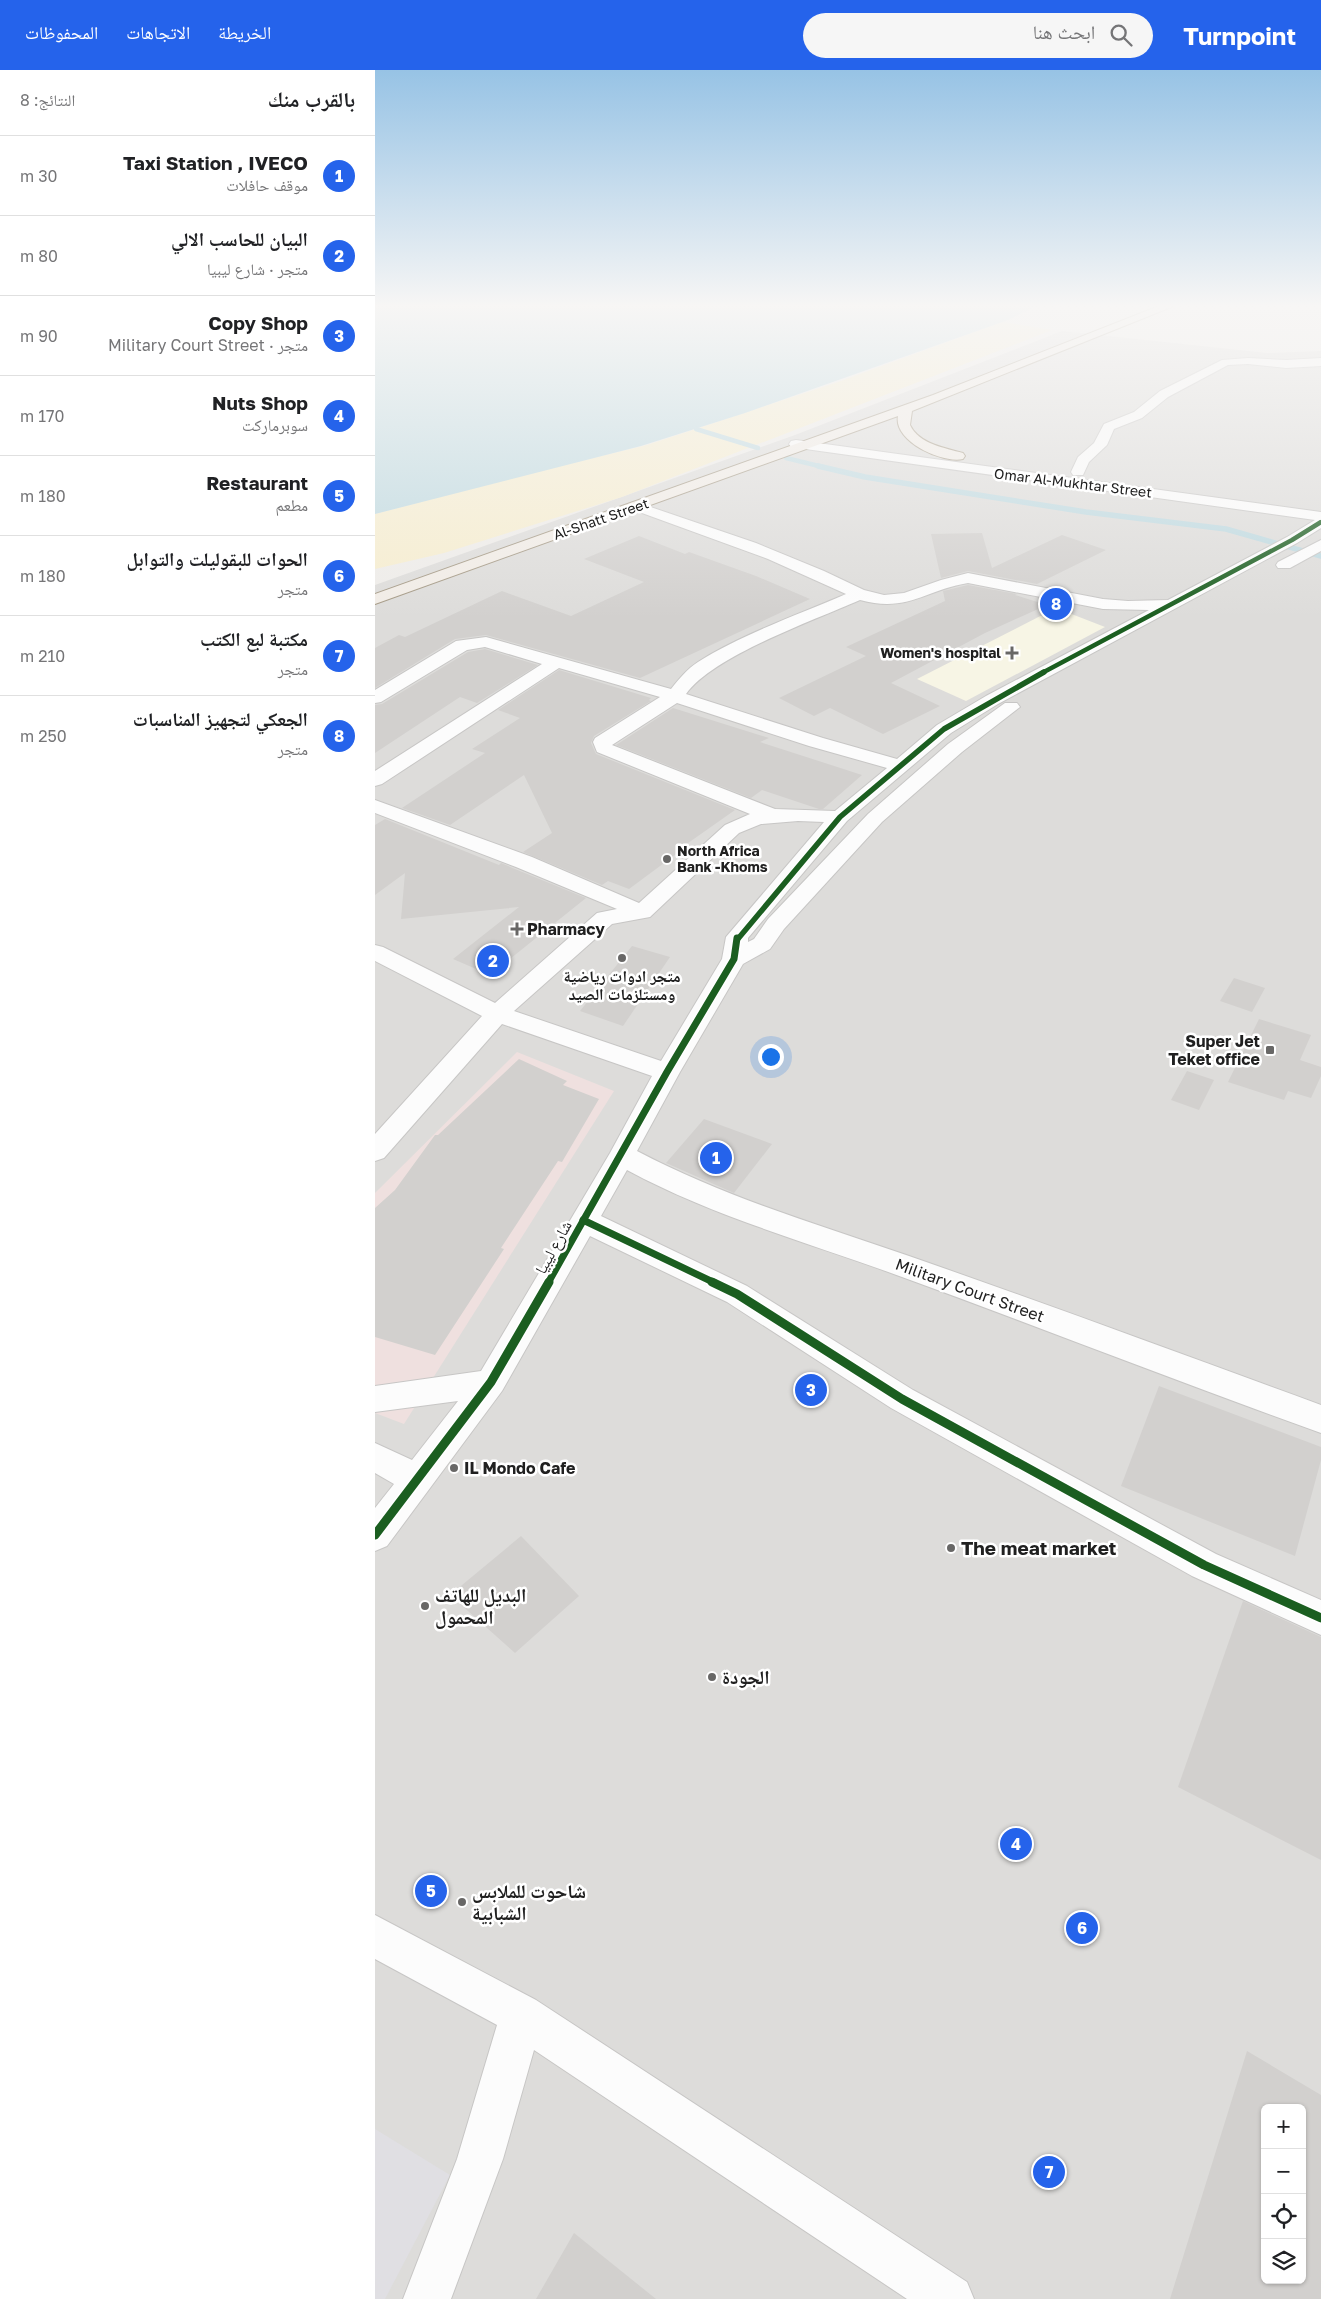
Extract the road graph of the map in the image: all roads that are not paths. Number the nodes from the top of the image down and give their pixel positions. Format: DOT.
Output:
graph roads {
  1 [pos="888,410"];
  2 [pos="906,410"];
  3 [pos="1144,410"];
  4 [pos="806,443"];
  5 [pos="958,456"];
  6 [pos="1078,472"];
  7 [pos="1321,504"];
  8 [pos="645,505"];
  9 [pos="1321,516"];
  10 [pos="1321,522"];
  11 [pos="1319,546"];
  12 [pos="859,594"];
  13 [pos="375,599"];
  14 [pos="1171,604"];
  15 [pos="375,613"];
  16 [pos="555,663"];
  17 [pos="675,696"];
  18 [pos="375,698"];
  19 [pos="899,765"];
  20 [pos="375,780"];
  21 [pos="375,806"];
  22 [pos="769,814"];
  23 [pos="840,817"];
  24 [pos="642,912"];
  25 [pos="736,948"];
  26 [pos="375,952"];
  27 [pos="497,1014"];
  28 [pos="667,1072"];
  29 [pos="375,1150"];
  30 [pos="622,1155"];
  31 [pos="583,1220"];
  32 [pos="491,1382"];
  33 [pos="375,1399"];
  34 [pos="1321,1419"];
  35 [pos="375,1457"];
  36 [pos="418,1480"];
  37 [pos="375,1535"];
  38 [pos="1321,1618"];
  39 [pos="375,1936"];
  40 [pos="521,2015"];
  41 [pos="427,2299"];
  42 [pos="950,2299"];
  1 -- 4 [label="main road"];
  2 -- 4 [label="main road"];
  2 -- 5 [label="main road"];
  3 -- 6 [label="street"];
  4 -- 5 [label="street, Omar Al-Mukhtar Street"];
  4 -- 8 [label="main road"];
  4 -- 9 [label="street, Omar Al-Mukhtar Street"];
  5 -- 6 [label="street, Omar Al-Mukhtar Street"];
  6 -- 7 [label="street, Omar Al-Mukhtar Street"];
  8 -- 12 [label="street"];
  8 -- 13 [label="main road, Al-Shatt Street"];
  8 -- 15 [label="main road, Al-Shatt Street"];
  10 -- 14 [label="street, شارع ليبيا"];
  11 -- 25 [label="street"];
  12 -- 14 [label="street"];
  12 -- 17 [label="street"];
  14 -- 19 [label="street, شارع ليبيا"];
  16 -- 17 [label="street"];
  16 -- 18 [label="street"];
  16 -- 20 [label="street"];
  17 -- 19 [label="street"];
  17 -- 22 [label="street"];
  19 -- 23 [label="street, شارع ليبيا"];
  21 -- 24 [label="street"];
  22 -- 23 [label="street"];
  22 -- 24 [label="street"];
  23 -- 25 [label="street, شارع ليبيا"];
  24 -- 27 [label="street"];
  25 -- 28 [label="street, شارع ليبيا"];
  26 -- 27 [label="street"];
  27 -- 28 [label="street"];
  27 -- 29 [label="street"];
  28 -- 30 [label="street, شارع ليبيا"];
  30 -- 31 [label="street, شارع ليبيا"];
  30 -- 34 [label="street, Military Court Street"];
  31 -- 32 [label="street, شارع ليبيا"];
  31 -- 38 [label="street"];
  32 -- 33 [label="street"];
  32 -- 36 [label="street, شارع ليبيا"];
  35 -- 36 [label="street"];
  36 -- 37 [label="street, شارع ليبيا"];
  39 -- 40 [label="street"];
  40 -- 41 [label="street"];
  40 -- 42 [label="street"];
}
